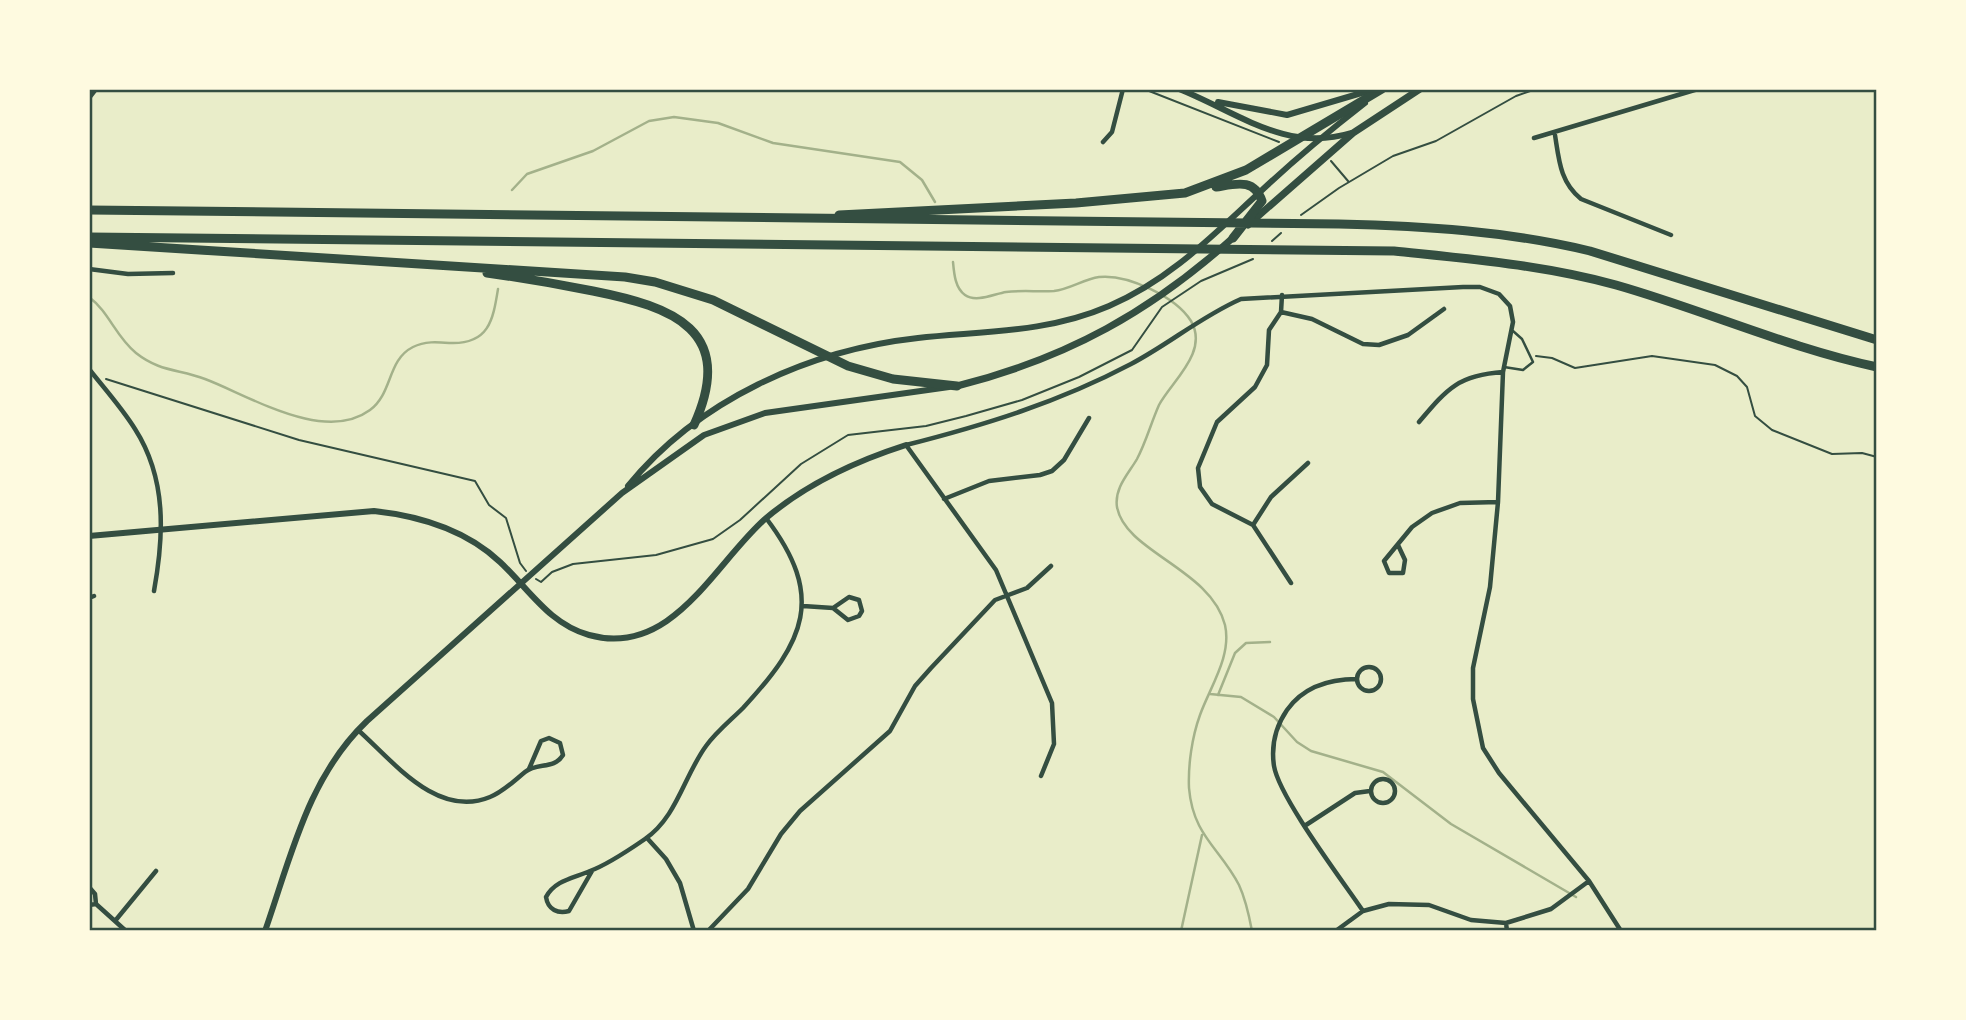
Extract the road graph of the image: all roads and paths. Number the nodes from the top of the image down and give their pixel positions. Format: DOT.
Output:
graph roads {
  1 [pos="96,89"];
  2 [pos="1123,89"];
  3 [pos="1144,89"];
  4 [pos="1179,89"];
  5 [pos="1375,89"];
  6 [pos="1383,89"];
  7 [pos="1420,89"];
  8 [pos="1536,89"];
  9 [pos="1698,89"];
  10 [pos="89,98"];
  11 [pos="1202,98"];
  12 [pos="1353,133"];
  13 [pos="1555,135"];
  14 [pos="1534,138"];
  15 [pos="1300,139"];
  16 [pos="1318,141"];
  17 [pos="1103,142"];
  18 [pos="1279,142"];
  19 [pos="1326,155"];
  20 [pos="1349,181"];
  21 [pos="1185,193"];
  22 [pos="1259,193"];
  23 [pos="89,210"];
  24 [pos="799,217"];
  25 [pos="1295,220"];
  26 [pos="1286,228"];
  27 [pos="1671,235"];
  28 [pos="1233,238"];
  29 [pos="89,240"];
  30 [pos="1268,244"];
  31 [pos="1254,257"];
  32 [pos="434,264"];
  33 [pos="89,269"];
  34 [pos="173,273"];
  35 [pos="1282,295"];
  36 [pos="1161,307"];
  37 [pos="1444,309"];
  38 [pos="1281,312"];
  39 [pos="1513,331"];
  40 [pos="1877,340"];
  41 [pos="1532,355"];
  42 [pos="1877,367"];
  43 [pos="89,369"];
  44 [pos="1503,369"];
  45 [pos="109,380"];
  46 [pos="957,386"];
  47 [pos="1089,418"];
  48 [pos="1419,422"];
  49 [pos="694,425"];
  50 [pos="906,445"];
  51 [pos="1877,457"];
  52 [pos="1308,463"];
  53 [pos="622,493"];
  54 [pos="944,499"];
  55 [pos="1498,502"];
  56 [pos="766,517"];
  57 [pos="1254,525"];
  58 [pos="162,531"];
  59 [pos="89,536"];
  60 [pos="1398,545"];
  61 [pos="1051,566"];
  62 [pos="523,567"];
  63 [pos="520,583"];
  64 [pos="1291,583"];
  65 [pos="154,592"];
  66 [pos="1008,597"];
  67 [pos="803,606"];
  68 [pos="833,608"];
  69 [pos="1357,679"];
  70 [pos="358,730"];
  71 [pos="529,769"];
  72 [pos="1041,776"];
  73 [pos="1370,791"];
  74 [pos="1306,825"];
  75 [pos="648,838"];
  76 [pos="156,871"];
  77 [pos="592,871"];
  78 [pos="1589,881"];
  79 [pos="89,887"];
  80 [pos="92,905"];
  81 [pos="1363,911"];
  82 [pos="116,921"];
  83 [pos="1506,923"];
  84 [pos="1337,930"];
  85 [pos="126,931"];
  86 [pos="265,931"];
  87 [pos="694,931"];
  88 [pos="708,931"];
  89 [pos="1319,931"];
  90 [pos="1507,931"];
  91 [pos="1621,931"];
  1 -- 10 [label="street"];
  2 -- 17 [label="street"];
  3 -- 18 [label="path"];
  4 -- 11 [label="street"];
  5 -- 11 [label="street"];
  6 -- 15 [label="highway"];
  6 -- 16 [label="street"];
  7 -- 12 [label="main road"];
  8 -- 20 [label="path"];
  9 -- 13 [label="street"];
  11 -- 15 [label="street"];
  12 -- 16 [label="street"];
  12 -- 19 [label="main road"];
  13 -- 14 [label="street"];
  13 -- 27 [label="street"];
  15 -- 16 [label="street"];
  15 -- 21 [label="highway"];
  16 -- 22 [label="street"];
  19 -- 20 [label="path"];
  19 -- 28 [label="main road"];
  20 -- 25 [label="path"];
  21 -- 22 [label="highway"];
  21 -- 24 [label="highway"];
  22 -- 28 [label="highway"];
  22 -- 49 [label="street"];
  23 -- 24 [label="highway"];
  24 -- 40 [label="highway"];
  26 -- 30 [label="path"];
  28 -- 46 [label="main road"];
  29 -- 32 [label="highway"];
  29 -- 42 [label="highway"];
  31 -- 36 [label="path"];
  32 -- 46 [label="highway"];
  32 -- 49 [label="highway"];
  33 -- 34 [label="street"];
  35 -- 38 [label="street"];
  35 -- 39 [label="street"];
  35 -- 50 [label="street"];
  37 -- 38 [label="street"];
  38 -- 57 [label="street"];
  39 -- 41 [label="lane"];
  39 -- 44 [label="street"];
  41 -- 44 [label="lane"];
  41 -- 51 [label="path"];
  43 -- 58 [label="street"];
  44 -- 48 [label="street"];
  44 -- 55 [label="street"];
  45 -- 62 [label="path"];
  46 -- 53 [label="street"];
  47 -- 54 [label="street"];
  49 -- 53 [label="street"];
  50 -- 54 [label="street"];
  50 -- 56 [label="street"];
  52 -- 57 [label="street"];
  53 -- 63 [label="street"];
  54 -- 66 [label="street"];
  55 -- 60 [label="street"];
  55 -- 78 [label="street"];
  56 -- 63 [label="street"];
  56 -- 67 [label="street"];
  57 -- 64 [label="street"];
  58 -- 59 [label="street"];
  58 -- 63 [label="street"];
  58 -- 65 [label="street"];
  60 -- 60 [label="street"];
  61 -- 66 [label="street"];
  63 -- 70 [label="street"];
  66 -- 72 [label="street"];
  66 -- 88 [label="street"];
  67 -- 68 [label="street"];
  67 -- 75 [label="street"];
  68 -- 68 [label="street"];
  69 -- 69 [label="street"];
  69 -- 74 [label="street"];
  70 -- 71 [label="street"];
  70 -- 86 [label="street"];
  71 -- 71 [label="street"];
  73 -- 73 [label="street"];
  73 -- 74 [label="street"];
  74 -- 81 [label="street"];
  75 -- 77 [label="street"];
  75 -- 87 [label="street"];
  76 -- 82 [label="street"];
  77 -- 77 [label="street"];
  78 -- 83 [label="street"];
  78 -- 91 [label="street"];
  79 -- 80 [label="street"];
  80 -- 82 [label="street"];
  81 -- 83 [label="street"];
  81 -- 84 [label="street"];
  82 -- 85 [label="street"];
  83 -- 90 [label="street"];
  84 -- 89 [label="street"];
}
